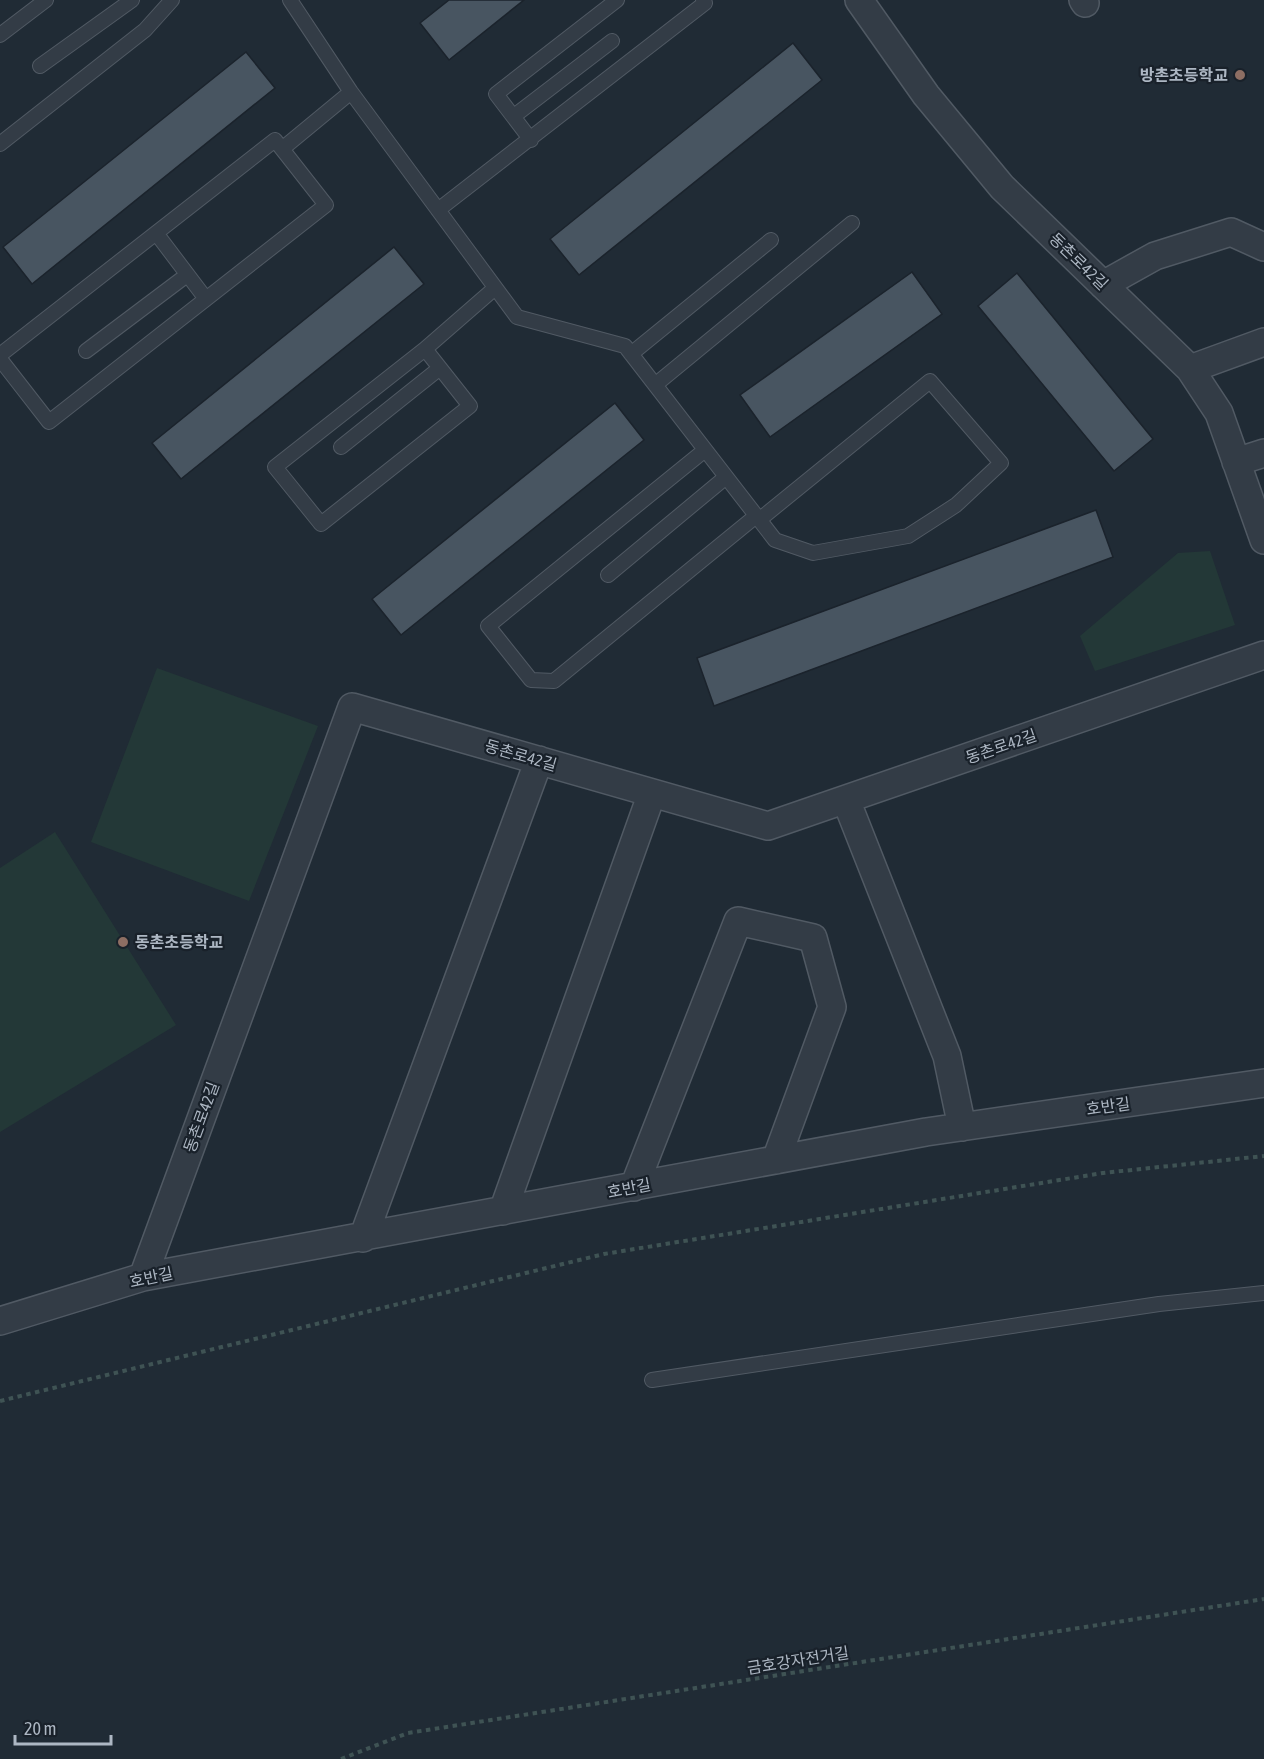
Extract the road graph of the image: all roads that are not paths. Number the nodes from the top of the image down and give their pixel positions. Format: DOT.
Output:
graph roads {
  1 [pos="46,0"];
  2 [pos="132,0"];
  3 [pos="290,0"];
  4 [pos="617,0"];
  5 [pos="703,0"];
  6 [pos="165,2"];
  7 [pos="868,3"];
  8 [pos="0,35"];
  9 [pos="612,41"];
  10 [pos="40,66"];
  11 [pos="351,92"];
  12 [pos="514,116"];
  13 [pos="531,140"];
  14 [pos="0,144"];
  15 [pos="282,149"];
  16 [pos="438,210"];
  17 [pos="852,223"];
  18 [pos="156,233"];
  19 [pos="771,240"];
  20 [pos="1264,247"];
  21 [pos="187,275"];
  22 [pos="1103,285"];
  23 [pos="495,288"];
  24 [pos="206,299"];
  25 [pos="1264,342"];
  26 [pos="424,349"];
  27 [pos="86,351"];
  28 [pos="631,354"];
  29 [pos="0,357"];
  30 [pos="440,368"];
  31 [pos="1190,369"];
  32 [pos="655,385"];
  33 [pos="341,447"];
  34 [pos="705,450"];
  35 [pos="1264,453"];
  36 [pos="1236,462"];
  37 [pos="726,477"];
  38 [pos="758,518"];
  39 [pos="1264,540"];
  40 [pos="608,574"];
  41 [pos="1264,655"];
  42 [pos="539,760"];
  43 [pos="652,793"];
  44 [pos="846,800"];
  45 [pos="1264,1083"];
  46 [pos="962,1127"];
  47 [pos="776,1160"];
  48 [pos="634,1187"];
  49 [pos="503,1211"];
  50 [pos="363,1238"];
  51 [pos="143,1277"];
  52 [pos="1264,1293"];
  53 [pos="0,1321"];
  54 [pos="652,1380"];
  1 -- 8 [label="lane"];
  2 -- 10 [label="lane"];
  3 -- 11 [label="lane"];
  4 -- 12 [label="lane"];
  5 -- 13 [label="lane"];
  6 -- 14 [label="lane"];
  7 -- 22 [label="street, 동촌로42길"];
  9 -- 12 [label="lane"];
  11 -- 15 [label="lane"];
  11 -- 16 [label="lane"];
  12 -- 13 [label="lane"];
  13 -- 16 [label="lane"];
  15 -- 18 [label="lane"];
  15 -- 24 [label="lane"];
  16 -- 23 [label="lane"];
  17 -- 32 [label="lane"];
  18 -- 21 [label="lane"];
  18 -- 29 [label="lane"];
  19 -- 28 [label="lane"];
  20 -- 22 [label="street"];
  21 -- 24 [label="lane"];
  21 -- 27 [label="lane"];
  22 -- 31 [label="street, 동촌로42길"];
  23 -- 26 [label="lane"];
  23 -- 28 [label="lane"];
  24 -- 29 [label="lane"];
  25 -- 31 [label="street"];
  26 -- 30 [label="lane"];
  26 -- 30 [label="lane"];
  28 -- 32 [label="lane"];
  30 -- 33 [label="lane"];
  31 -- 36 [label="street, 동촌로42길"];
  32 -- 34 [label="lane"];
  34 -- 37 [label="lane"];
  34 -- 38 [label="lane"];
  35 -- 36 [label="street"];
  36 -- 39 [label="street, 동촌로42길"];
  37 -- 38 [label="lane"];
  37 -- 40 [label="lane"];
  38 -- 38 [label="lane"];
  41 -- 44 [label="street, 동촌로42길"];
  42 -- 43 [label="street, 동촌로42길"];
  42 -- 50 [label="street"];
  42 -- 51 [label="street, 동촌로42길"];
  43 -- 44 [label="street, 동촌로42길"];
  43 -- 49 [label="street"];
  44 -- 46 [label="street"];
  45 -- 46 [label="street, 호반길"];
  46 -- 47 [label="street, 호반길"];
  47 -- 48 [label="street, 호반길"];
  47 -- 48 [label="street"];
  48 -- 49 [label="street, 호반길"];
  49 -- 50 [label="street, 호반길"];
  50 -- 51 [label="street, 호반길"];
  51 -- 53 [label="street, 호반길"];
  52 -- 54 [label="lane"];
}
